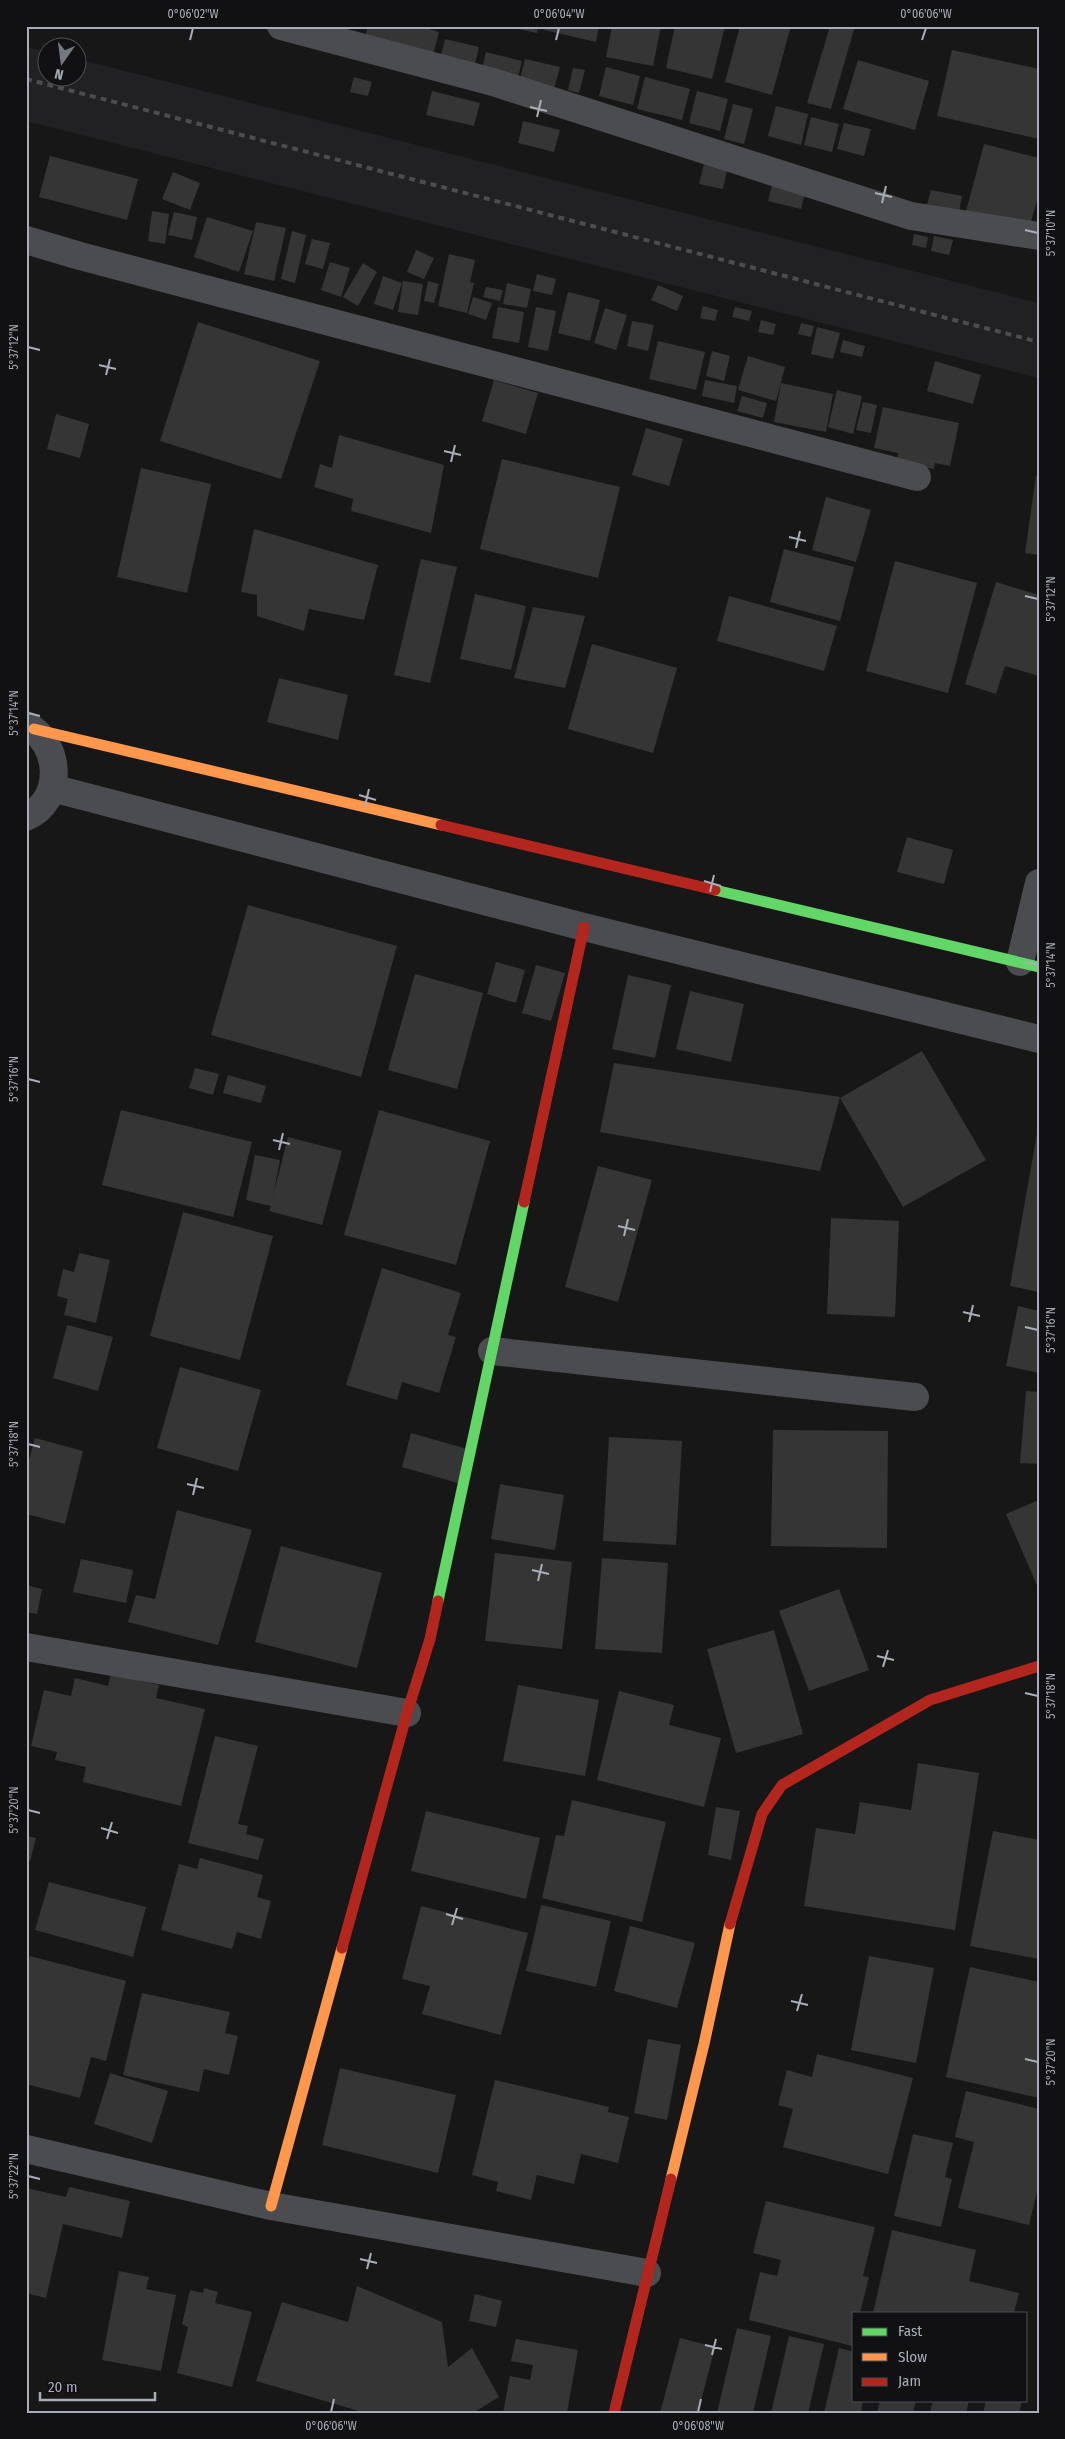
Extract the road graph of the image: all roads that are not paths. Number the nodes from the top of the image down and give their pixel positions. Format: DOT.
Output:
graph roads {
  1 [pos="281,26"];
  2 [pos="1039,236"];
  3 [pos="26,240"];
  4 [pos="917,477"];
  5 [pos="30,727"];
  6 [pos="52,788"];
  7 [pos="26,817"];
  8 [pos="1039,883"];
  9 [pos="584,927"];
  10 [pos="1029,964"];
  11 [pos="1039,1039"];
  12 [pos="492,1351"];
  13 [pos="915,1396"];
  14 [pos="26,1647"];
  15 [pos="1039,1666"];
  16 [pos="407,1713"];
  17 [pos="26,2149"];
  18 [pos="271,2206"];
  19 [pos="648,2273"];
  20 [pos="614,2413"];
  1 -- 2 [label="street"];
  3 -- 4 [label="street"];
  5 -- 6 [label="street"];
  5 -- 10 [label="street"];
  6 -- 7 [label="street"];
  6 -- 9 [label="street"];
  8 -- 10 [label="street"];
  9 -- 11 [label="street"];
  9 -- 12 [label="street"];
  12 -- 13 [label="street"];
  12 -- 16 [label="street"];
  14 -- 16 [label="street"];
  15 -- 19 [label="street"];
  16 -- 18 [label="street"];
  17 -- 18 [label="street"];
  18 -- 19 [label="street"];
  19 -- 20 [label="street"];
}
